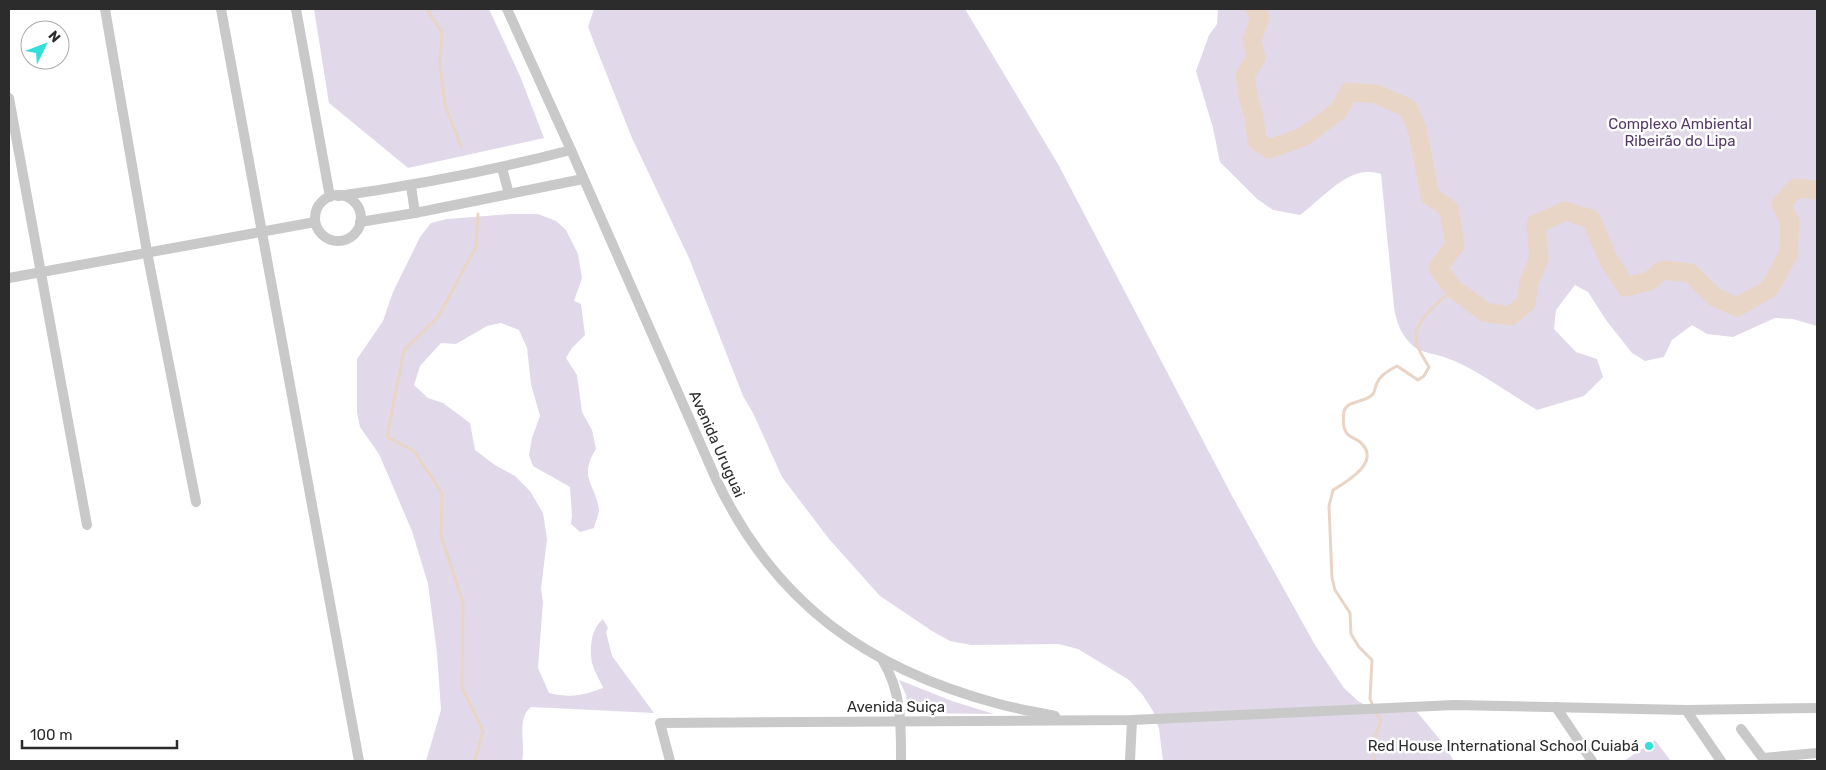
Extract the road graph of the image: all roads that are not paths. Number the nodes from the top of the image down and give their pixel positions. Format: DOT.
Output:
graph roads {
  1 [pos="105,9"];
  2 [pos="221,9"];
  3 [pos="296,9"];
  4 [pos="507,9"];
  5 [pos="9,98"];
  6 [pos="571,150"];
  7 [pos="502,168"];
  8 [pos="583,179"];
  9 [pos="411,186"];
  10 [pos="509,194"];
  11 [pos="334,196"];
  12 [pos="416,213"];
  13 [pos="315,222"];
  14 [pos="360,222"];
  15 [pos="262,231"];
  16 [pos="147,252"];
  17 [pos="40,272"];
  18 [pos="9,278"];
  19 [pos="196,502"];
  20 [pos="87,524"];
  21 [pos="883,660"];
  22 [pos="1556,707"];
  23 [pos="1817,708"];
  24 [pos="1686,710"];
  25 [pos="1073,720"];
  26 [pos="1132,720"];
  27 [pos="901,722"];
  28 [pos="1742,729"];
  29 [pos="1817,753"];
  30 [pos="1764,760"];
  31 [pos="359,761"];
  32 [pos="670,761"];
  33 [pos="901,761"];
  34 [pos="1130,761"];
  35 [pos="1592,761"];
  36 [pos="1721,761"];
  1 -- 16 [label="street"];
  2 -- 15 [label="street"];
  3 -- 11 [label="street"];
  4 -- 6 [label="street, Avenida Uruguai"];
  5 -- 17 [label="street"];
  6 -- 7 [label="street"];
  6 -- 8 [label="street, Avenida Uruguai"];
  7 -- 9 [label="street"];
  7 -- 10 [label="street"];
  8 -- 10 [label="street"];
  8 -- 21 [label="street, Avenida Uruguai"];
  9 -- 11 [label="street"];
  9 -- 12 [label="street"];
  10 -- 12 [label="street"];
  11 -- 13 [label="street"];
  11 -- 14 [label="street"];
  12 -- 14 [label="street"];
  13 -- 14 [label="street"];
  13 -- 15 [label="street"];
  15 -- 16 [label="street"];
  15 -- 31 [label="street"];
  16 -- 17 [label="street"];
  16 -- 19 [label="street"];
  17 -- 18 [label="street"];
  17 -- 20 [label="street"];
  21 -- 25 [label="street, Avenida Uruguai"];
  21 -- 27 [label="street"];
  22 -- 24 [label="street, Avenida Suiça"];
  22 -- 26 [label="street, Avenida Suiça"];
  22 -- 35 [label="street"];
  23 -- 24 [label="street, Avenida Suiça"];
  24 -- 36 [label="street"];
  25 -- 26 [label="street, Avenida Suiça"];
  25 -- 27 [label="street, Avenida Suiça"];
  26 -- 34 [label="street"];
  27 -- 32 [label="street, Avenida Suiça"];
  27 -- 33 [label="street"];
  28 -- 30 [label="street"];
  29 -- 30 [label="street"];
}
